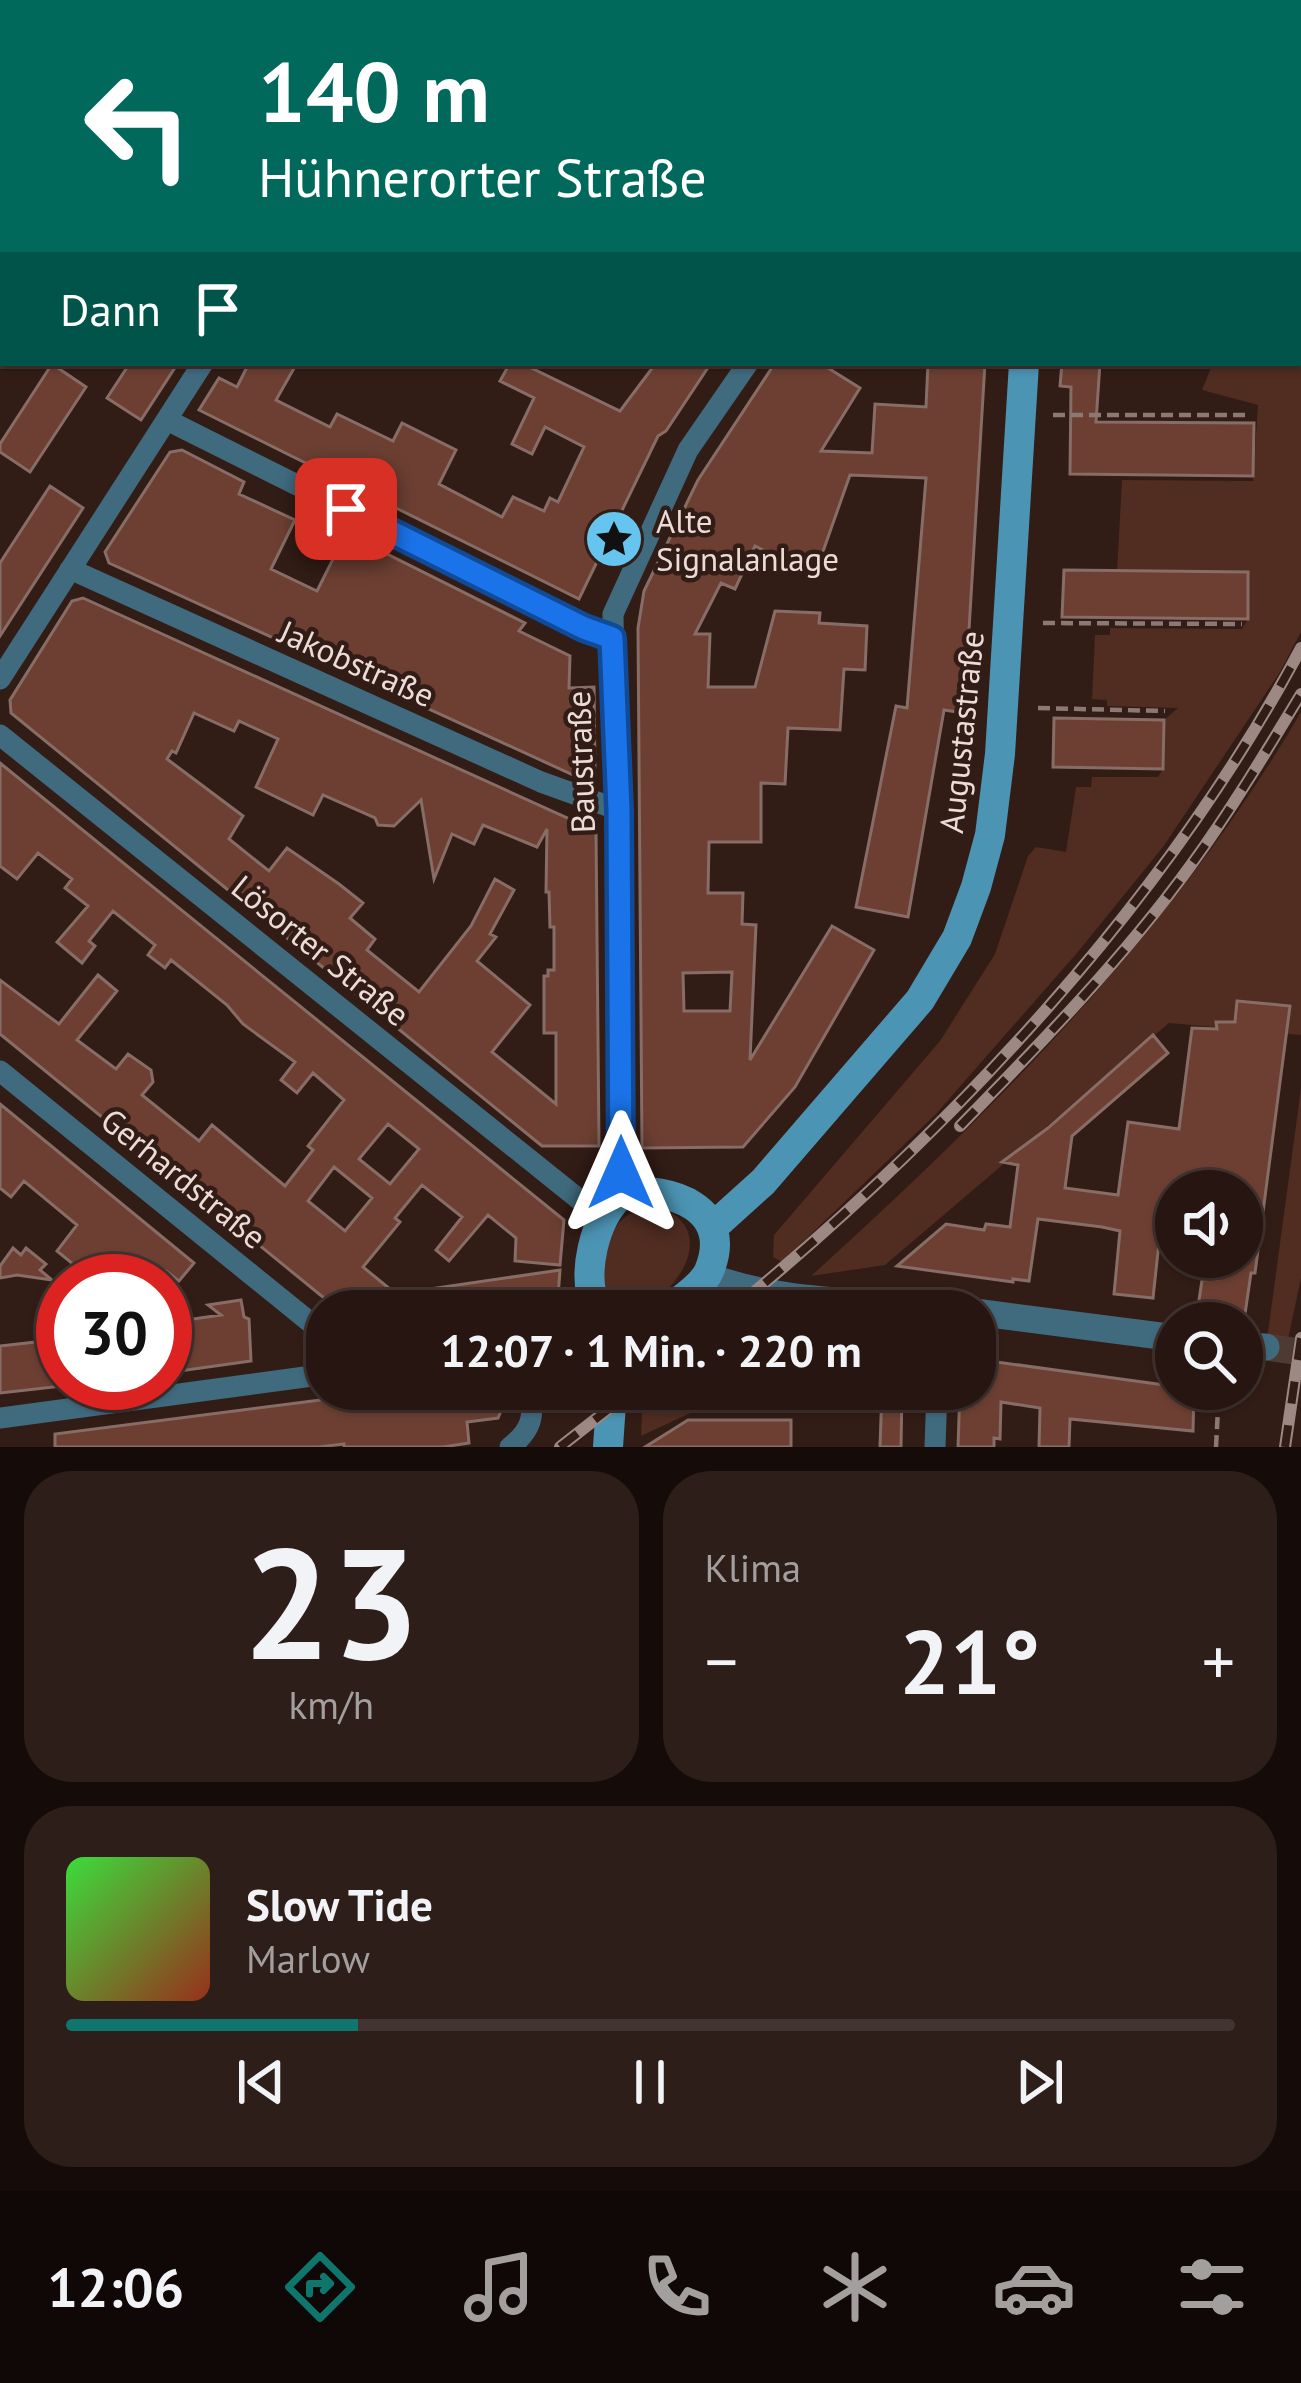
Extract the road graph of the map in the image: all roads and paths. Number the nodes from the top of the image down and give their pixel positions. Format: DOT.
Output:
graph roads {
  1 [pos="201,366"];
  2 [pos="746,366"];
  3 [pos="1024,366"];
  4 [pos="1053,415"];
  5 [pos="1249,415"];
  6 [pos="167,420"];
  7 [pos="70,569"];
  8 [pos="1043,623"];
  9 [pos="1242,624"];
  10 [pos="612,638"];
  11 [pos="0,679"];
  12 [pos="1038,709"];
  13 [pos="1165,711"];
  14 [pos="0,735"];
  15 [pos="619,810"];
  16 [pos="0,1071"];
  17 [pos="622,1193"];
  18 [pos="602,1217"];
  19 [pos="712,1228"];
  20 [pos="708,1276"];
  21 [pos="592,1290"];
  22 [pos="692,1290"];
  23 [pos="755,1290"];
  24 [pos="996,1315"];
  25 [pos="306,1319"];
  26 [pos="1155,1335"];
  27 [pos="306,1377"];
  28 [pos="533,1410"];
  29 [pos="611,1410"];
  30 [pos="936,1410"];
  31 [pos="1218,1410"];
  32 [pos="0,1418"];
  33 [pos="510,1447"];
  34 [pos="608,1447"];
  35 [pos="934,1447"];
  36 [pos="1216,1447"];
  1 -- 6 [label="street"];
  2 -- 10 [label="street, Baustraße"];
  3 -- 19 [label="main road, Augustastraße"];
  4 -- 5 [label="path"];
  6 -- 7 [label="street"];
  6 -- 10 [label="street"];
  7 -- 11 [label="street"];
  7 -- 15 [label="street, Jakobstraße"];
  8 -- 9 [label="path"];
  10 -- 15 [label="street, Baustraße"];
  12 -- 13 [label="path"];
  14 -- 18 [label="street, Lösorter Straße"];
  15 -- 17 [label="street, Baustraße"];
  16 -- 25 [label="street, Gerhardstraße"];
  17 -- 18 [label="main road"];
  17 -- 19 [label="main road"];
  18 -- 21 [label="main road"];
  19 -- 20 [label="main road"];
  20 -- 22 [label="main road"];
  20 -- 23 [label="street"];
  24 -- 26 [label="street"];
  27 -- 32 [label="street"];
  28 -- 33 [label="street"];
  29 -- 34 [label="main road"];
  30 -- 35 [label="street"];
  31 -- 36 [label="path"];
}
